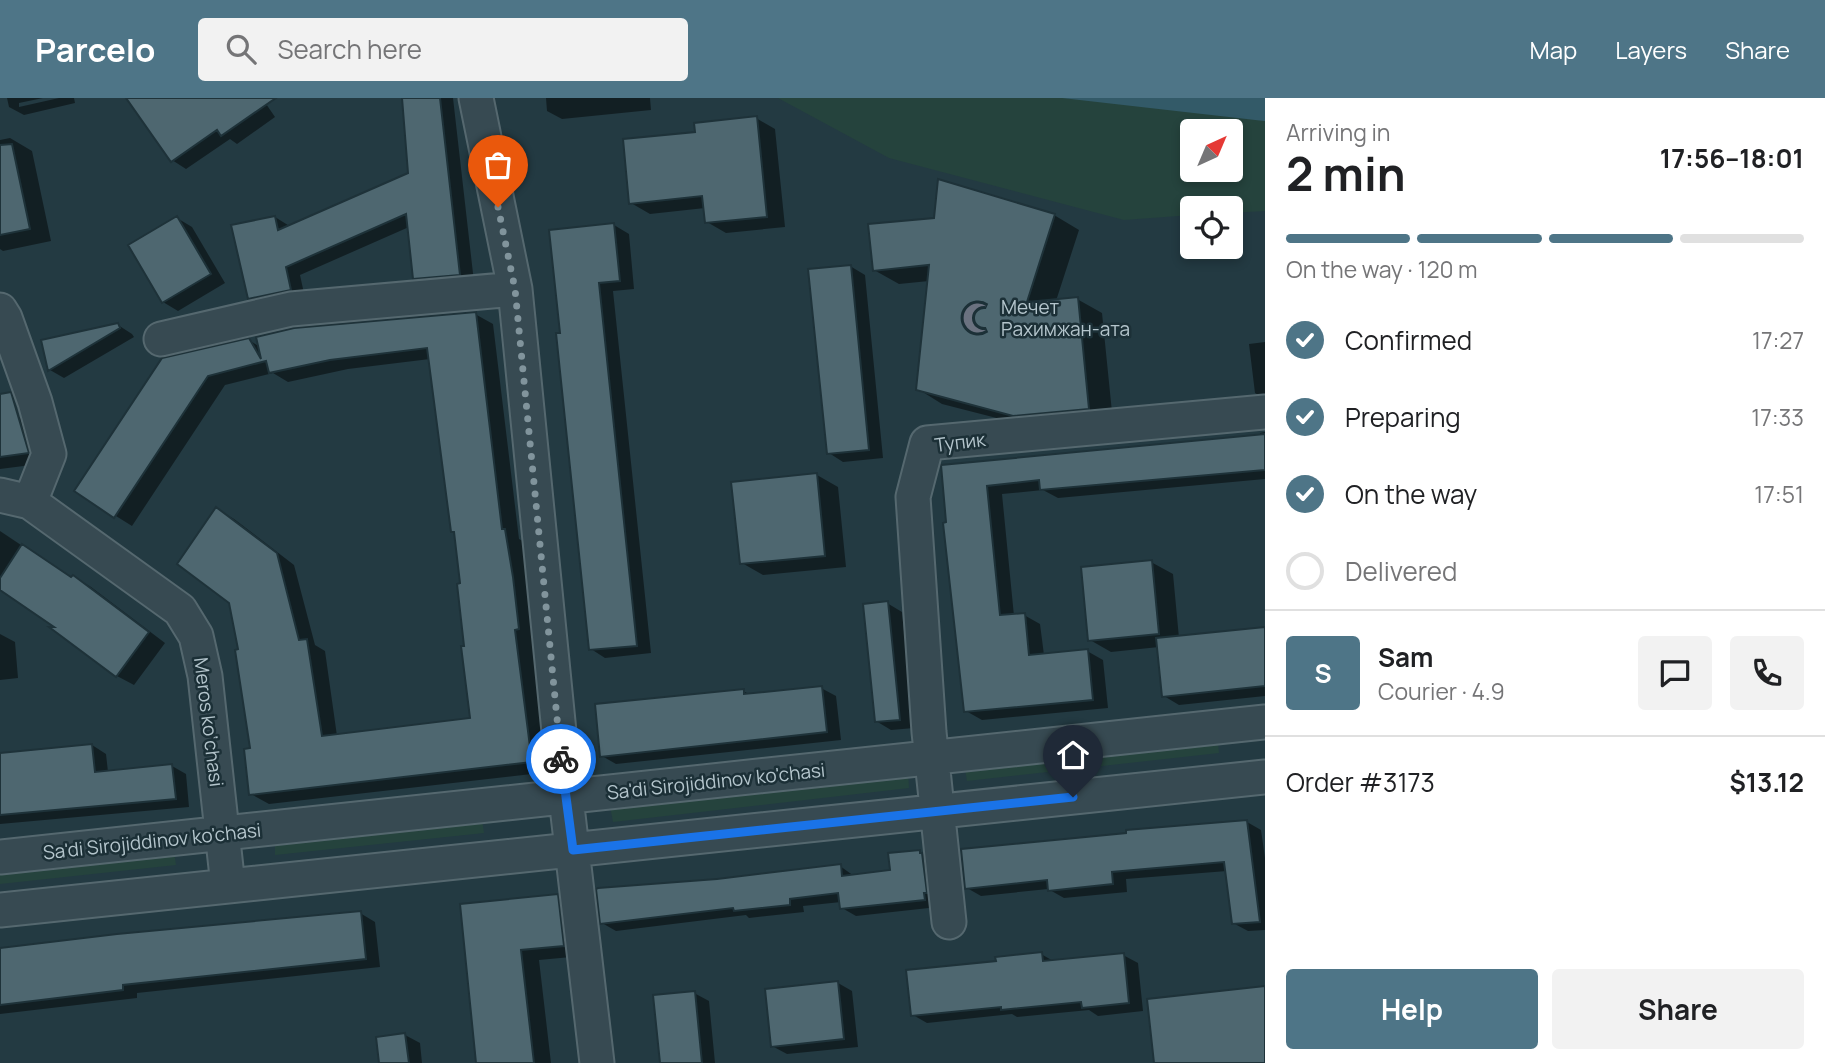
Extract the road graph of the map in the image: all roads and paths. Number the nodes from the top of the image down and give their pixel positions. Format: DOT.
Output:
graph roads {
  1 [pos="476,98"];
  2 [pos="515,289"];
  3 [pos="0,310"];
  4 [pos="161,339"];
  5 [pos="1265,412"];
  6 [pos="15,499"];
  7 [pos="1265,722"];
  8 [pos="931,758"];
  9 [pos="1265,777"];
  10 [pos="566,796"];
  11 [pos="936,812"];
  12 [pos="222,833"];
  13 [pos="573,850"];
  14 [pos="0,857"];
  15 [pos="228,886"];
  16 [pos="0,910"];
  17 [pos="949,922"];
  18 [pos="597,1063"];
  1 -- 2 [label="street"];
  2 -- 4 [label="street"];
  2 -- 10 [label="street"];
  3 -- 6 [label="street"];
  5 -- 8 [label="street, Тупик"];
  6 -- 12 [label="street, Meros ko‘chasi"];
  7 -- 8 [label="street, Sa'di Sirojiddinov ko'chasi"];
  8 -- 10 [label="street, Sa'di Sirojiddinov ko'chasi"];
  8 -- 11 [label="street"];
  9 -- 11 [label="street"];
  10 -- 12 [label="street, Sa'di Sirojiddinov ko'chasi"];
  10 -- 13 [label="street"];
  11 -- 13 [label="street"];
  11 -- 17 [label="street"];
  12 -- 14 [label="street, Sa'di Sirojiddinov ko'chasi"];
  12 -- 15 [label="street, Meros ko‘chasi"];
  13 -- 15 [label="street"];
  13 -- 18 [label="street"];
  15 -- 16 [label="street"];
}
